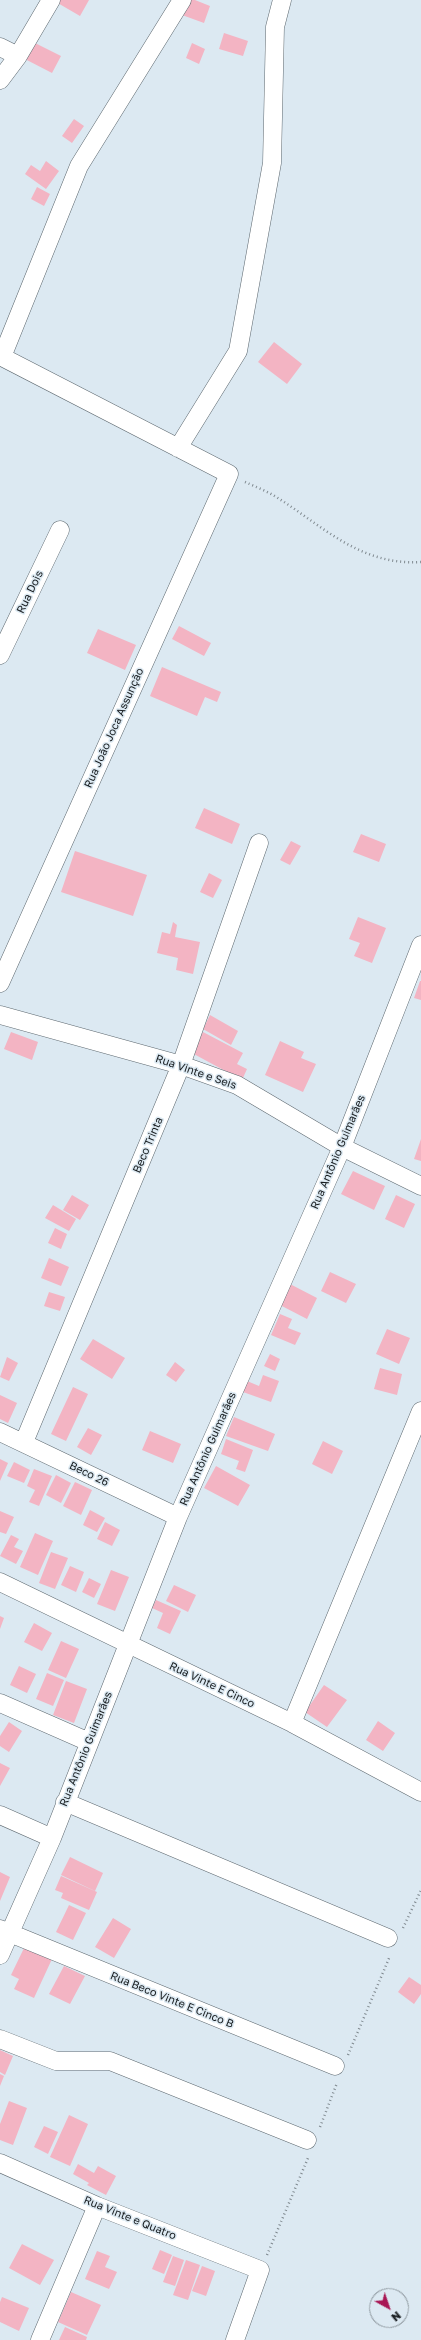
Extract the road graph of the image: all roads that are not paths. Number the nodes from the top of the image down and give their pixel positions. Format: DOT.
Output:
graph roads {
  1 [pos="51,0"];
  2 [pos="182,0"];
  3 [pos="282,0"];
  4 [pos="0,47"];
  5 [pos="18,56"];
  6 [pos="0,80"];
  7 [pos="1,357"];
  8 [pos="178,448"];
  9 [pos="60,530"];
  10 [pos="0,655"];
  11 [pos="259,843"];
  12 [pos="421,945"];
  13 [pos="0,982"];
  14 [pos="0,1015"];
  15 [pos="181,1065"];
  16 [pos="342,1147"];
  17 [pos="421,1186"];
  18 [pos="421,1411"];
  19 [pos="0,1432"];
  20 [pos="24,1442"];
  21 [pos="178,1517"];
  22 [pos="0,1582"];
  23 [pos="128,1645"];
  24 [pos="0,1703"];
  25 [pos="292,1723"];
  26 [pos="88,1742"];
  27 [pos="421,1792"];
  28 [pos="65,1802"];
  29 [pos="0,1815"];
  30 [pos="52,1838"];
  31 [pos="5,1931"];
  32 [pos="388,1938"];
  33 [pos="0,1955"];
  34 [pos="0,2040"];
  35 [pos="335,2066"];
  36 [pos="307,2140"];
  37 [pos="0,2163"];
  38 [pos="97,2206"];
  39 [pos="40,2340"];
  40 [pos="235,2340"];
  1 -- 5 [label="street"];
  2 -- 7 [label="street"];
  3 -- 8 [label="street"];
  4 -- 5 [label="street"];
  5 -- 6 [label="street"];
  7 -- 8 [label="street"];
  8 -- 13 [label="street, Rua João Joca Assunção"];
  9 -- 10 [label="street, Rua Dois"];
  11 -- 15 [label="street, Beco Trinta"];
  12 -- 16 [label="street, Rua Antônio Guimarães"];
  14 -- 15 [label="street, Rua Vinte e Seis"];
  15 -- 16 [label="street, Rua Vinte e Seis"];
  15 -- 20 [label="street, Beco Trinta"];
  16 -- 17 [label="street, Rua Vinte e Seis"];
  16 -- 21 [label="street, Rua Antônio Guimarães"];
  18 -- 25 [label="street"];
  19 -- 20 [label="street, Beco 26"];
  20 -- 21 [label="street, Beco 26"];
  21 -- 23 [label="street, Rua Antônio Guimarães"];
  22 -- 23 [label="street, Rua Vinte E Cinco"];
  23 -- 25 [label="street, Rua Vinte E Cinco"];
  23 -- 26 [label="street, Rua Antônio Guimarães"];
  24 -- 26 [label="street"];
  25 -- 27 [label="street, Rua Vinte E Cinco"];
  26 -- 28 [label="street, Rua Antônio Guimarães"];
  28 -- 30 [label="street, Rua Antônio Guimarães"];
  28 -- 32 [label="street"];
  29 -- 30 [label="street"];
  30 -- 31 [label="street, Rua Antônio Guimarães"];
  31 -- 33 [label="street, Rua Antônio Guimarães"];
  31 -- 35 [label="street, Rua Beco Vinte E Cinco B"];
  34 -- 36 [label="street"];
  37 -- 38 [label="street, Rua Vinte e Quatro"];
  38 -- 39 [label="street"];
  38 -- 40 [label="street, Rua Vinte e Quatro"];
}
